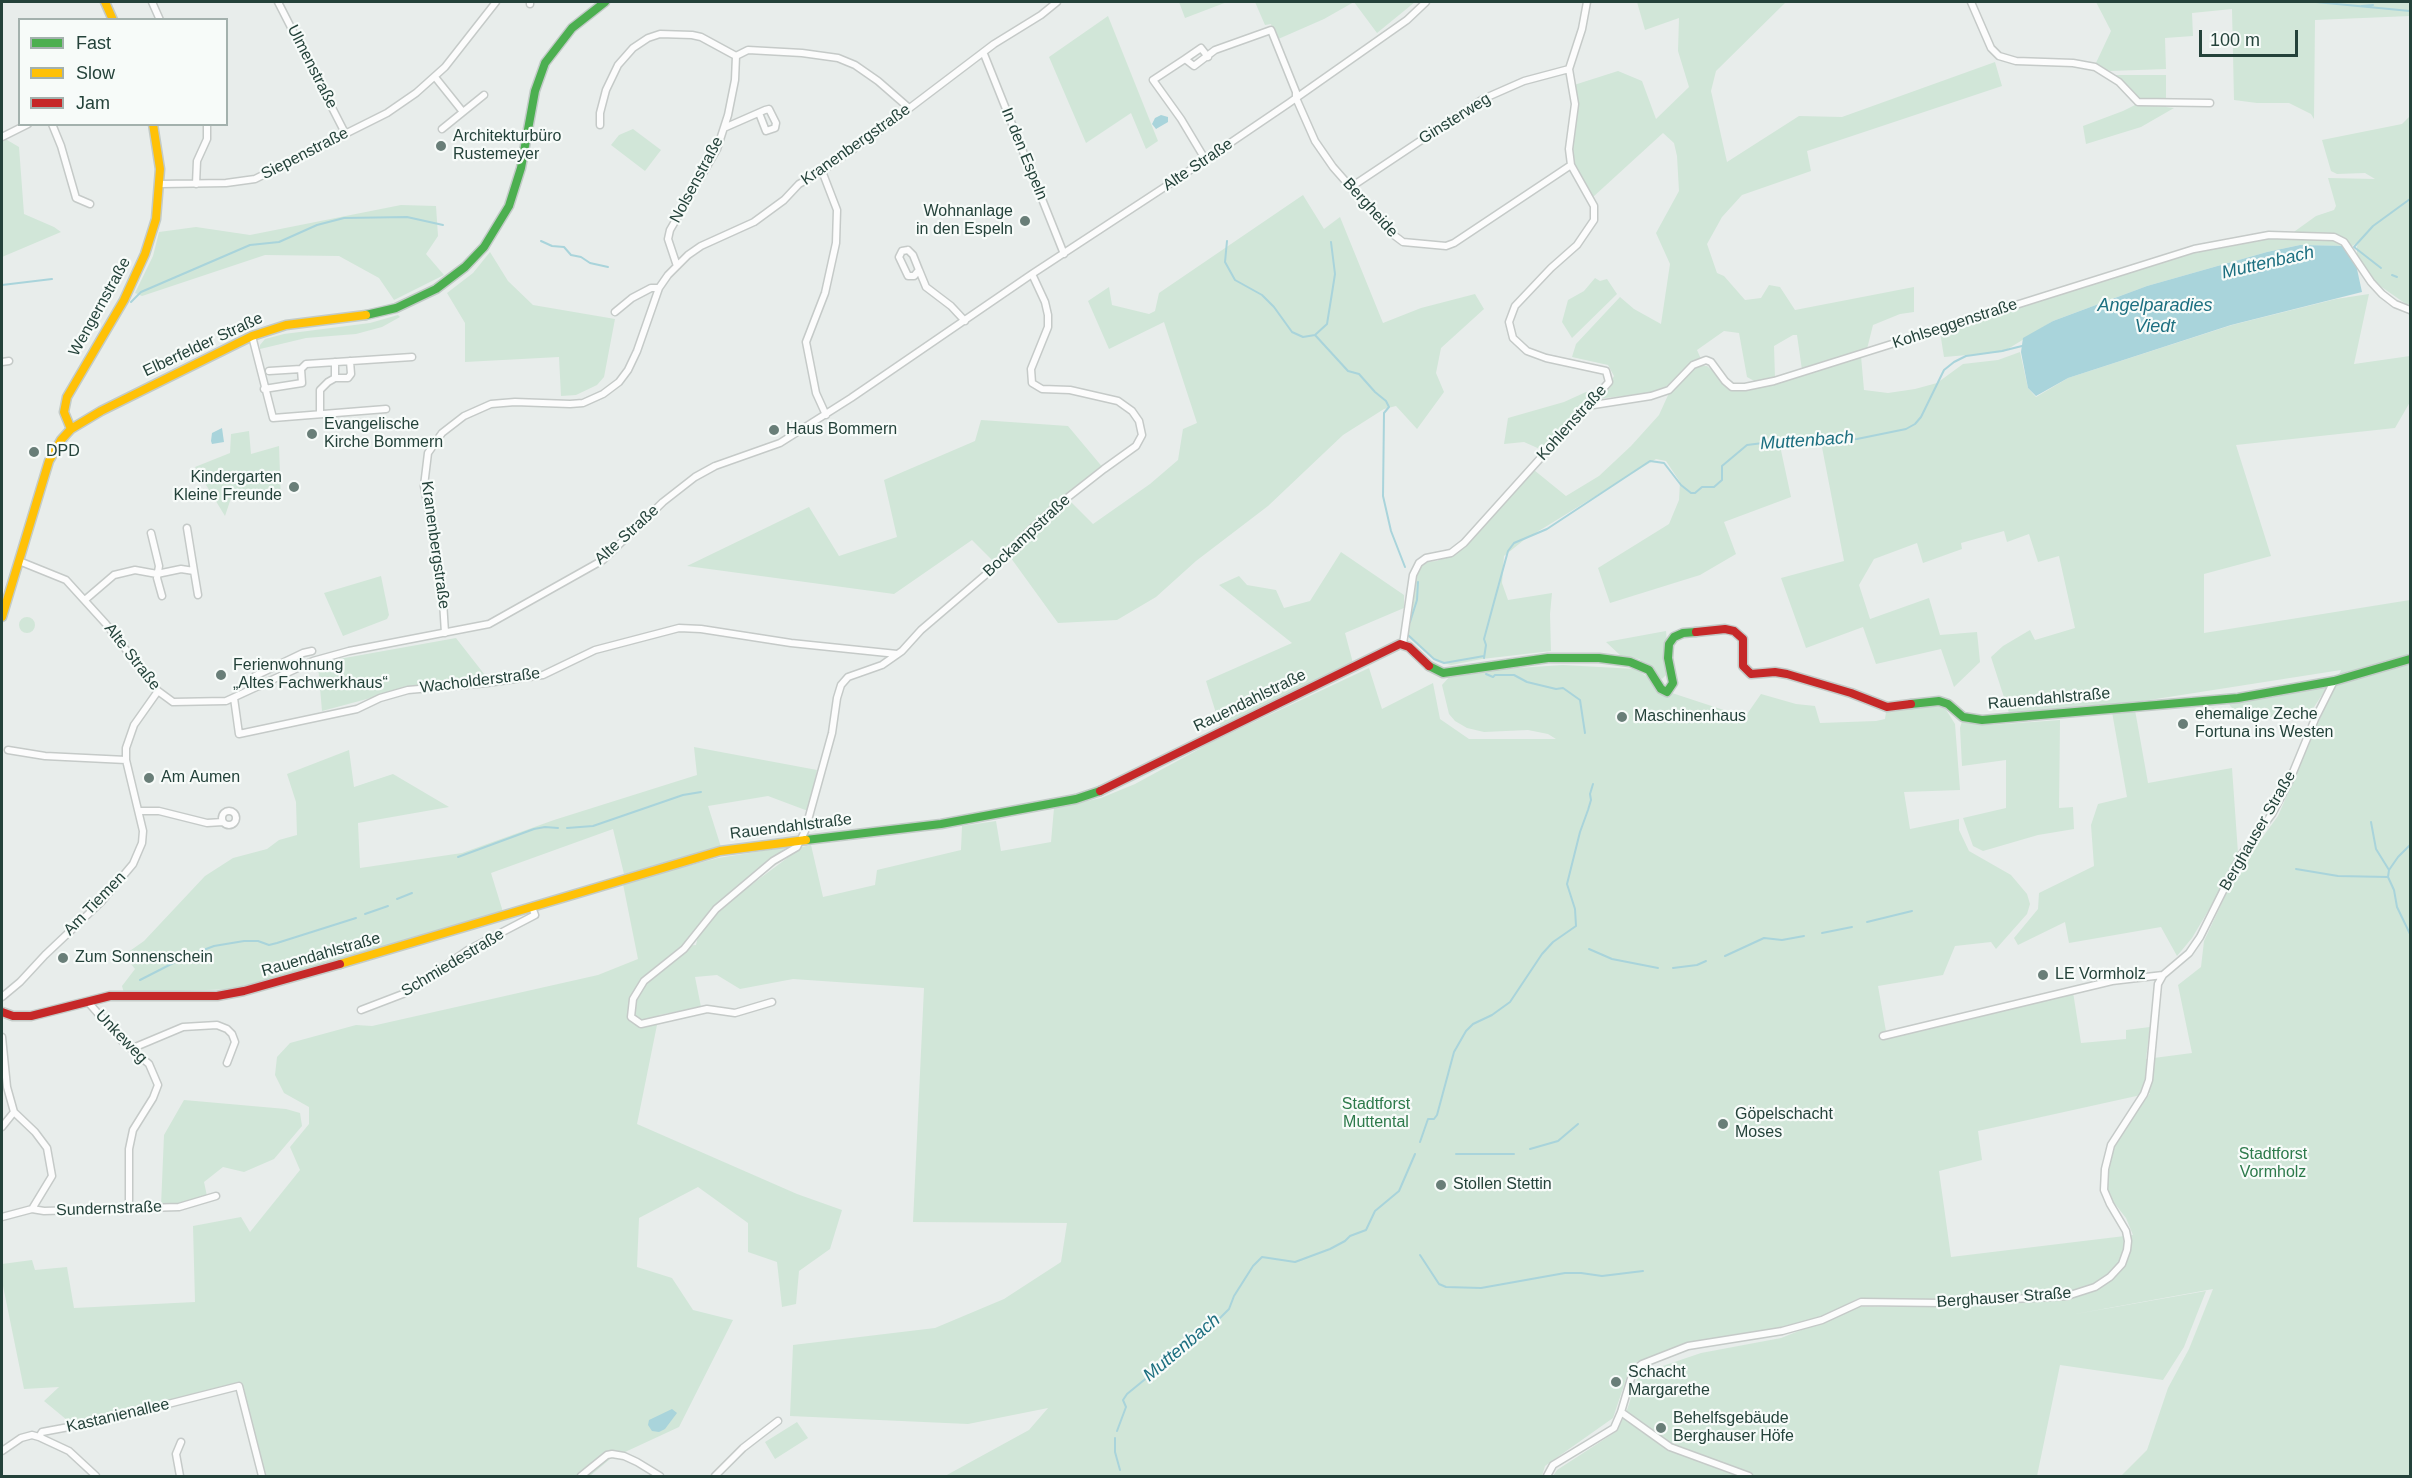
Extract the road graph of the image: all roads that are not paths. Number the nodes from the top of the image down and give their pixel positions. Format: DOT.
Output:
graph roads {
  1 [pos="105,2"];
  2 [pos="152,2"];
  3 [pos="278,2"];
  4 [pos="496,2"];
  5 [pos="605,2"];
  6 [pos="1057,2"];
  7 [pos="1426,2"];
  8 [pos="1587,2"];
  9 [pos="1971,2"];
  10 [pos="112,18"];
  11 [pos="159,18"];
  12 [pos="984,54"];
  13 [pos="736,56"];
  14 [pos="1208,57"];
  15 [pos="1185,59"];
  16 [pos="1569,69"];
  17 [pos="435,77"];
  18 [pos="484,95"];
  19 [pos="1296,98"];
  20 [pos="2210,103"];
  21 [pos="909,108"];
  22 [pos="463,112"];
  23 [pos="759,113"];
  24 [pos="600,125"];
  25 [pos="24,126"];
  26 [pos="52,126"];
  27 [pos="153,126"];
  28 [pos="207,126"];
  29 [pos="724,128"];
  30 [pos="442,129"];
  31 [pos="345,133"];
  32 [pos="2,137"];
  33 [pos="1205,159"];
  34 [pos="1572,165"];
  35 [pos="822,171"];
  36 [pos="160,184"];
  37 [pos="196,184"];
  38 [pos="1351,187"];
  39 [pos="90,204"];
  40 [pos="1064,254"];
  41 [pos="676,266"];
  42 [pos="919,270"];
  43 [pos="1032,274"];
  44 [pos="659,288"];
  45 [pos="2410,310"];
  46 [pos="615,312"];
  47 [pos="965,321"];
  48 [pos="252,336"];
  49 [pos="412,357"];
  50 [pos="350,361"];
  51 [pos="335,362"];
  52 [pos="301,369"];
  53 [pos="269,370"];
  54 [pos="335,378"];
  55 [pos="264,389"];
  56 [pos="1587,406"];
  57 [pos="386,409"];
  58 [pos="320,413"];
  59 [pos="826,415"];
  60 [pos="71,429"];
  61 [pos="187,528"];
  62 [pos="151,533"];
  63 [pos="19,561"];
  64 [pos="192,561"];
  65 [pos="181,569"];
  66 [pos="194,571"];
  67 [pos="158,574"];
  68 [pos="198,595"];
  69 [pos="162,596"];
  70 [pos="86,599"];
  71 [pos="2,617"];
  72 [pos="445,633"];
  73 [pos="1403,644"];
  74 [pos="312,651"];
  75 [pos="897,654"];
  76 [pos="2410,659"];
  77 [pos="2334,681"];
  78 [pos="260,686"];
  79 [pos="158,692"];
  80 [pos="234,698"];
  81 [pos="8,750"];
  82 [pos="126,760"];
  83 [pos="139,811"];
  84 [pos="223,822"];
  85 [pos="800,841"];
  86 [pos="532,907"];
  87 [pos="2163,975"];
  88 [pos="2,997"];
  89 [pos="88,1002"];
  90 [pos="772,1002"];
  91 [pos="361,1010"];
  92 [pos="2,1012"];
  93 [pos="2,1036"];
  94 [pos="1883,1036"];
  95 [pos="133,1048"];
  96 [pos="227,1063"];
  97 [pos="14,1112"];
  98 [pos="2,1127"];
  99 [pos="216,1196"];
  100 [pos="32,1209"];
  101 [pos="129,1209"];
  102 [pos="2,1217"];
  103 [pos="1621,1412"];
  104 [pos="778,1421"];
  105 [pos="39,1437"];
  106 [pos="181,1442"];
  107 [pos="2,1451"];
  108 [pos="96,1476"];
  109 [pos="180,1476"];
  110 [pos="262,1476"];
  111 [pos="581,1476"];
  112 [pos="660,1476"];
  113 [pos="715,1476"];
  114 [pos="1547,1476"];
  115 [pos="1749,1476"];
  1 -- 10 [label="street"];
  2 -- 11 [label="street"];
  3 -- 31 [label="street, Ulmenstraße"];
  4 -- 17 [label="street, Siepenstraße"];
  5 -- 48 [label="street, Elberfelder Straße"];
  6 -- 12 [label="street, Kranenbergstraße"];
  7 -- 19 [label="street, Alte Straße"];
  8 -- 16 [label="street, Kohlenstraße"];
  9 -- 20 [label="street"];
  12 -- 21 [label="street, Kranenbergstraße"];
  12 -- 40 [label="street, In den Espeln"];
  13 -- 21 [label="street"];
  13 -- 24 [label="street"];
  13 -- 29 [label="street, Nolsenstraße"];
  14 -- 15 [label="street"];
  14 -- 15 [label="street"];
  14 -- 19 [label="street, Bergheide"];
  15 -- 33 [label="street"];
  16 -- 34 [label="street, Kohlenstraße"];
  16 -- 38 [label="street, Ginsterweg"];
  17 -- 22 [label="street"];
  17 -- 31 [label="street, Siepenstraße"];
  18 -- 22 [label="street"];
  19 -- 33 [label="street, Alte Straße"];
  19 -- 38 [label="street, Bergheide"];
  21 -- 35 [label="street, Kranenbergstraße"];
  22 -- 30 [label="street"];
  23 -- 29 [label="street, Nolsenstraße"];
  25 -- 32 [label="street"];
  26 -- 39 [label="street"];
  27 -- 36 [label="street, Wengernstraße"];
  28 -- 37 [label="street"];
  29 -- 41 [label="street, Nolsenstraße"];
  31 -- 37 [label="street, Siepenstraße"];
  33 -- 40 [label="street, Alte Straße"];
  34 -- 38 [label="street, Bergheide"];
  34 -- 56 [label="street, Kohlenstraße"];
  35 -- 41 [label="street, Kranenbergstraße"];
  35 -- 59 [label="street"];
  36 -- 37 [label="street, Siepenstraße"];
  36 -- 60 [label="street, Wengernstraße"];
  40 -- 43 [label="street, Alte Straße"];
  41 -- 44 [label="street, Kranenbergstraße"];
  42 -- 47 [label="street"];
  43 -- 47 [label="street, Alte Straße"];
  43 -- 75 [label="street, Bockampstraße"];
  44 -- 46 [label="street"];
  44 -- 72 [label="street, Kranenbergstraße"];
  45 -- 56 [label="street, Kohlseggenstraße"];
  47 -- 59 [label="street, Alte Straße"];
  48 -- 55 [label="street"];
  48 -- 60 [label="street, Elberfelder Straße"];
  49 -- 50 [label="street"];
  50 -- 51 [label="street"];
  50 -- 54 [label="street"];
  51 -- 52 [label="street"];
  51 -- 54 [label="street"];
  52 -- 53 [label="street"];
  52 -- 55 [label="street"];
  54 -- 58 [label="street"];
  55 -- 58 [label="street"];
  56 -- 73 [label="street, Kohlenstraße"];
  57 -- 58 [label="street"];
  59 -- 72 [label="street, Alte Straße"];
  60 -- 63 [label="street"];
  61 -- 64 [label="street"];
  62 -- 67 [label="street"];
  63 -- 70 [label="street, Alte Straße"];
  63 -- 71 [label="street"];
  64 -- 65 [label="street"];
  64 -- 66 [label="street"];
  65 -- 66 [label="street"];
  65 -- 67 [label="street"];
  66 -- 68 [label="street"];
  67 -- 69 [label="street"];
  67 -- 70 [label="street"];
  70 -- 79 [label="street, Alte Straße"];
  72 -- 78 [label="street, Alte Straße"];
  73 -- 77 [label="street, Rauendahlstraße"];
  73 -- 85 [label="street, Rauendahlstraße"];
  74 -- 78 [label="street"];
  75 -- 80 [label="street, Wacholderstraße"];
  75 -- 85 [label="street, Bockampstraße"];
  76 -- 77 [label="street, Rauendahlstraße"];
  77 -- 87 [label="street, Berghauser Straße"];
  78 -- 80 [label="street, Alte Straße"];
  79 -- 80 [label="street, Alte Straße"];
  79 -- 82 [label="street, Am Tiemen"];
  81 -- 82 [label="street"];
  82 -- 83 [label="street, Am Tiemen"];
  83 -- 84 [label="street"];
  83 -- 88 [label="street, Am Tiemen"];
  85 -- 86 [label="street, Rauendahlstraße"];
  85 -- 90 [label="street"];
  86 -- 89 [label="street, Rauendahlstraße"];
  86 -- 91 [label="street, Schmiedestraße"];
  87 -- 94 [label="street"];
  87 -- 103 [label="street, Berghauser Straße"];
  89 -- 92 [label="street, Rauendahlstraße"];
  89 -- 95 [label="street, Unkeweg"];
  93 -- 97 [label="street"];
  95 -- 96 [label="street"];
  95 -- 101 [label="street, Unkeweg"];
  97 -- 98 [label="street"];
  97 -- 100 [label="street"];
  99 -- 101 [label="street, Sundernstraße"];
  100 -- 101 [label="street, Sundernstraße"];
  100 -- 102 [label="street, Sundernstraße"];
  103 -- 114 [label="street, Berghauser Straße"];
  103 -- 115 [label="street"];
  104 -- 113 [label="street"];
  105 -- 107 [label="street, Kastanienallee"];
  105 -- 108 [label="street"];
  105 -- 110 [label="street, Kastanienallee"];
  106 -- 109 [label="street"];
  111 -- 112 [label="street"];
}
